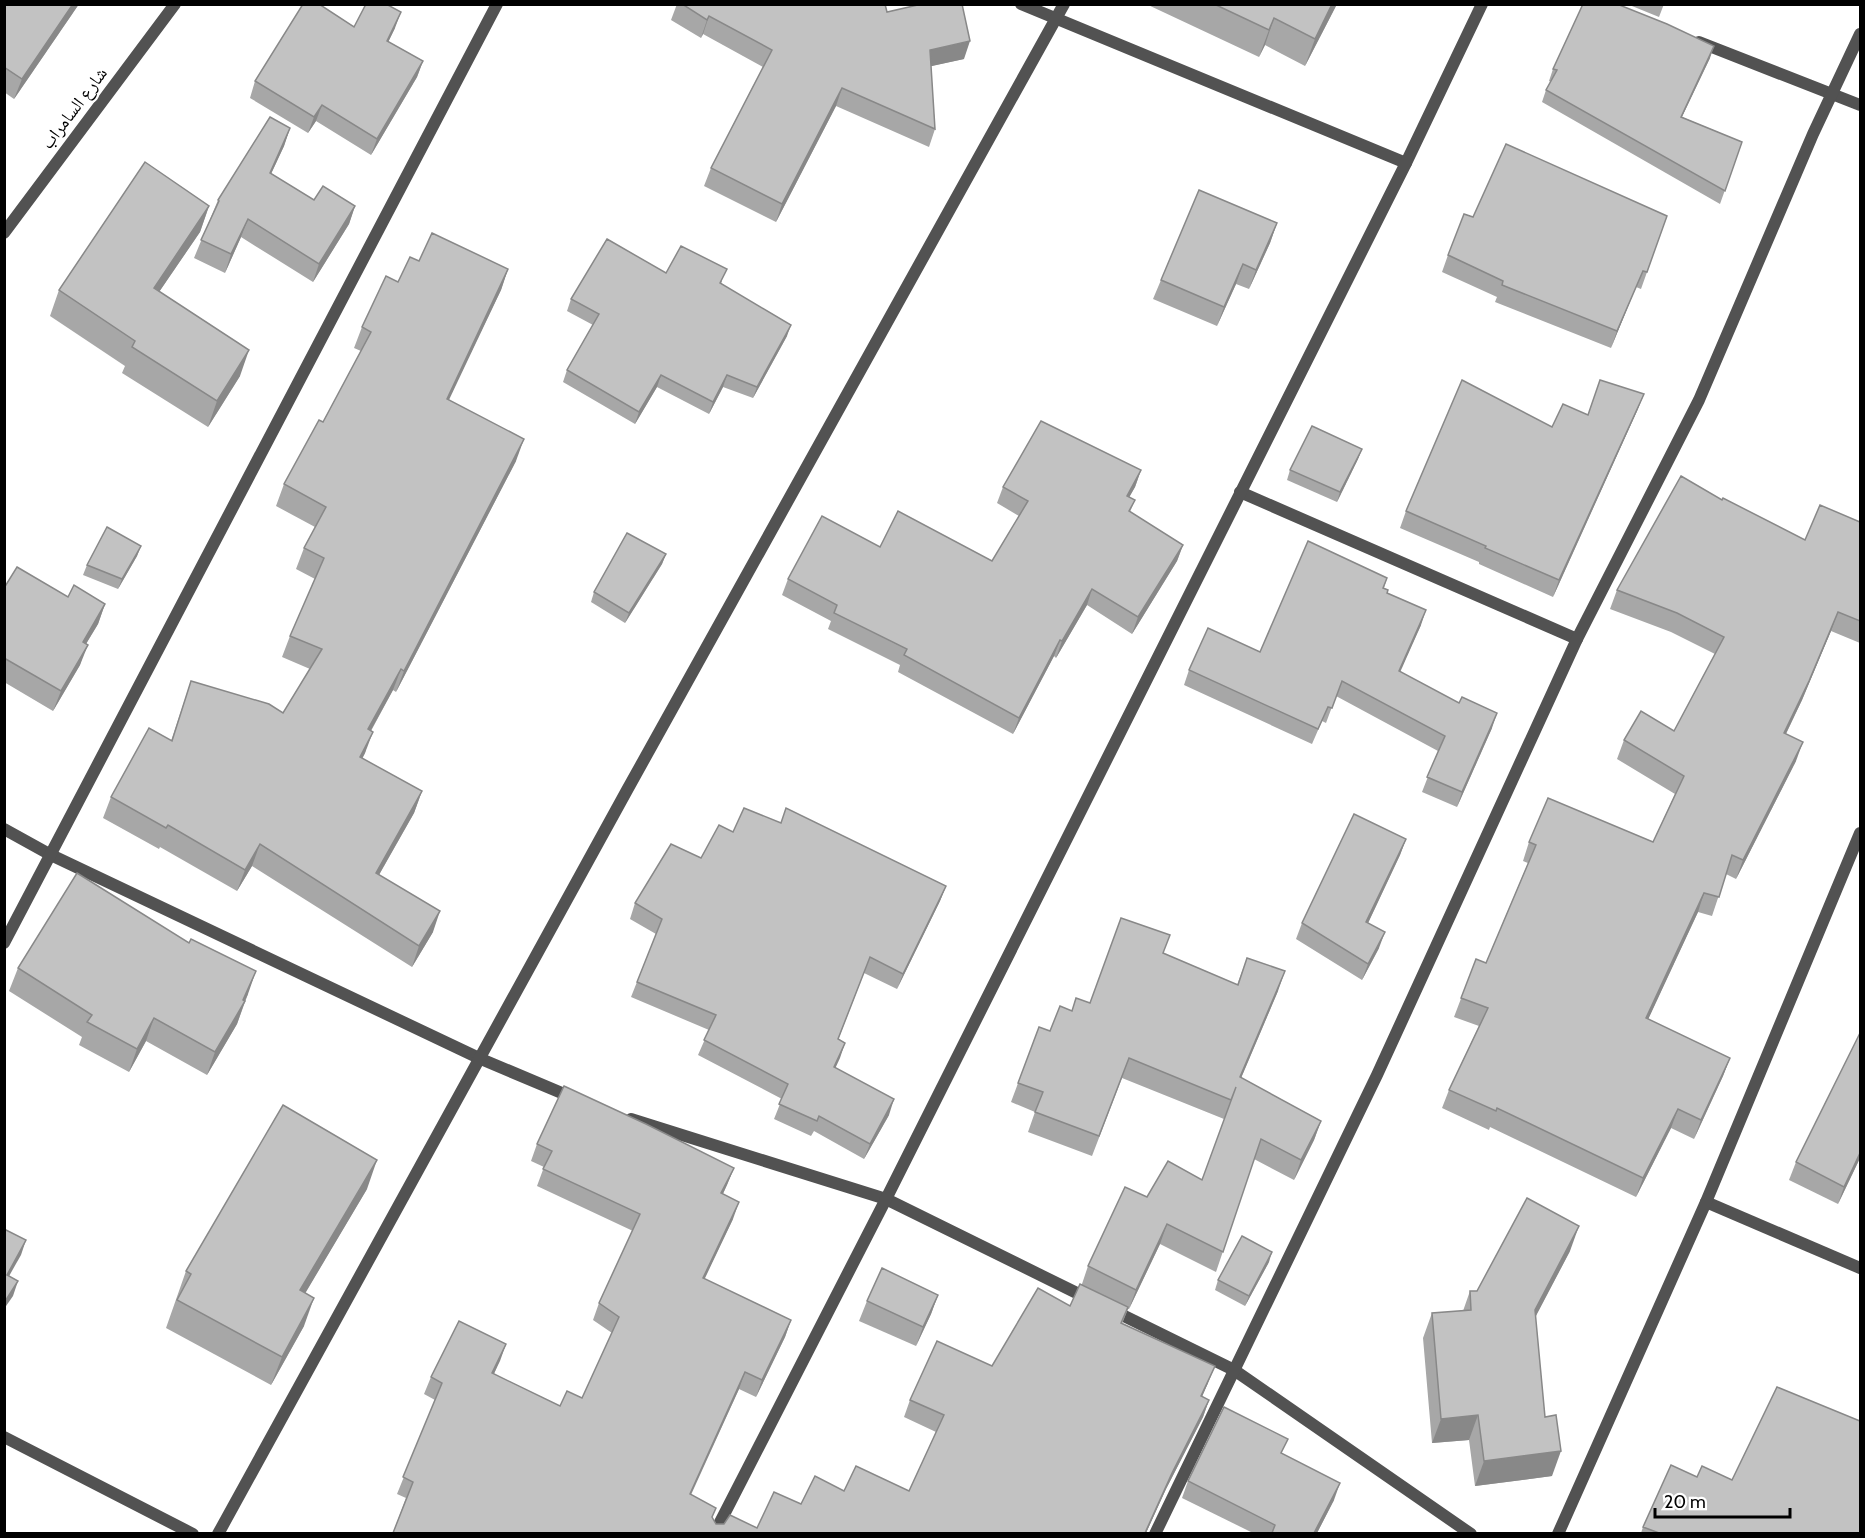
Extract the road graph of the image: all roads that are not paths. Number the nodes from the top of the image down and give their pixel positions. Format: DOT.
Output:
graph roads {
  1 [pos="175,4"];
  2 [pos="497,4"];
  3 [pos="1021,4"];
  4 [pos="1064,4"];
  5 [pos="1482,4"];
  6 [pos="1056,20"];
  7 [pos="1860,34"];
  8 [pos="1690,39"];
  9 [pos="1833,95"];
  10 [pos="1860,105"];
  11 [pos="1406,163"];
  12 [pos="4,233"];
  13 [pos="1240,492"];
  14 [pos="1577,639"];
  15 [pos="4,829"];
  16 [pos="1860,833"];
  17 [pos="51,855"];
  18 [pos="4,943"];
  19 [pos="481,1059"];
  20 [pos="585,1103"];
  21 [pos="618,1115"];
  22 [pos="886,1199"];
  23 [pos="1706,1202"];
  24 [pos="1860,1269"];
  25 [pos="1234,1370"];
  26 [pos="4,1437"];
  27 [pos="193,1533"];
  28 [pos="218,1533"];
  29 [pos="714,1533"];
  30 [pos="1155,1533"];
  31 [pos="1471,1533"];
  32 [pos="1558,1533"];
  1 -- 12 [label="street, شارع السامراب"];
  2 -- 17 [label="street"];
  3 -- 6 [label="street"];
  4 -- 6 [label="street"];
  5 -- 11 [label="street"];
  6 -- 11 [label="street"];
  6 -- 19 [label="street"];
  7 -- 9 [label="street"];
  8 -- 9 [label="street"];
  9 -- 10 [label="street"];
  9 -- 14 [label="street"];
  11 -- 13 [label="street"];
  13 -- 14 [label="street"];
  13 -- 22 [label="street"];
  14 -- 25 [label="street"];
  15 -- 17 [label="street"];
  16 -- 23 [label="street"];
  17 -- 18 [label="street"];
  17 -- 19 [label="street"];
  19 -- 20 [label="street"];
  19 -- 28 [label="street"];
  21 -- 22 [label="street"];
  22 -- 25 [label="street"];
  22 -- 29 [label="street"];
  23 -- 24 [label="street"];
  23 -- 32 [label="street"];
  25 -- 30 [label="street"];
  25 -- 31 [label="street"];
  26 -- 27 [label="street"];
}
